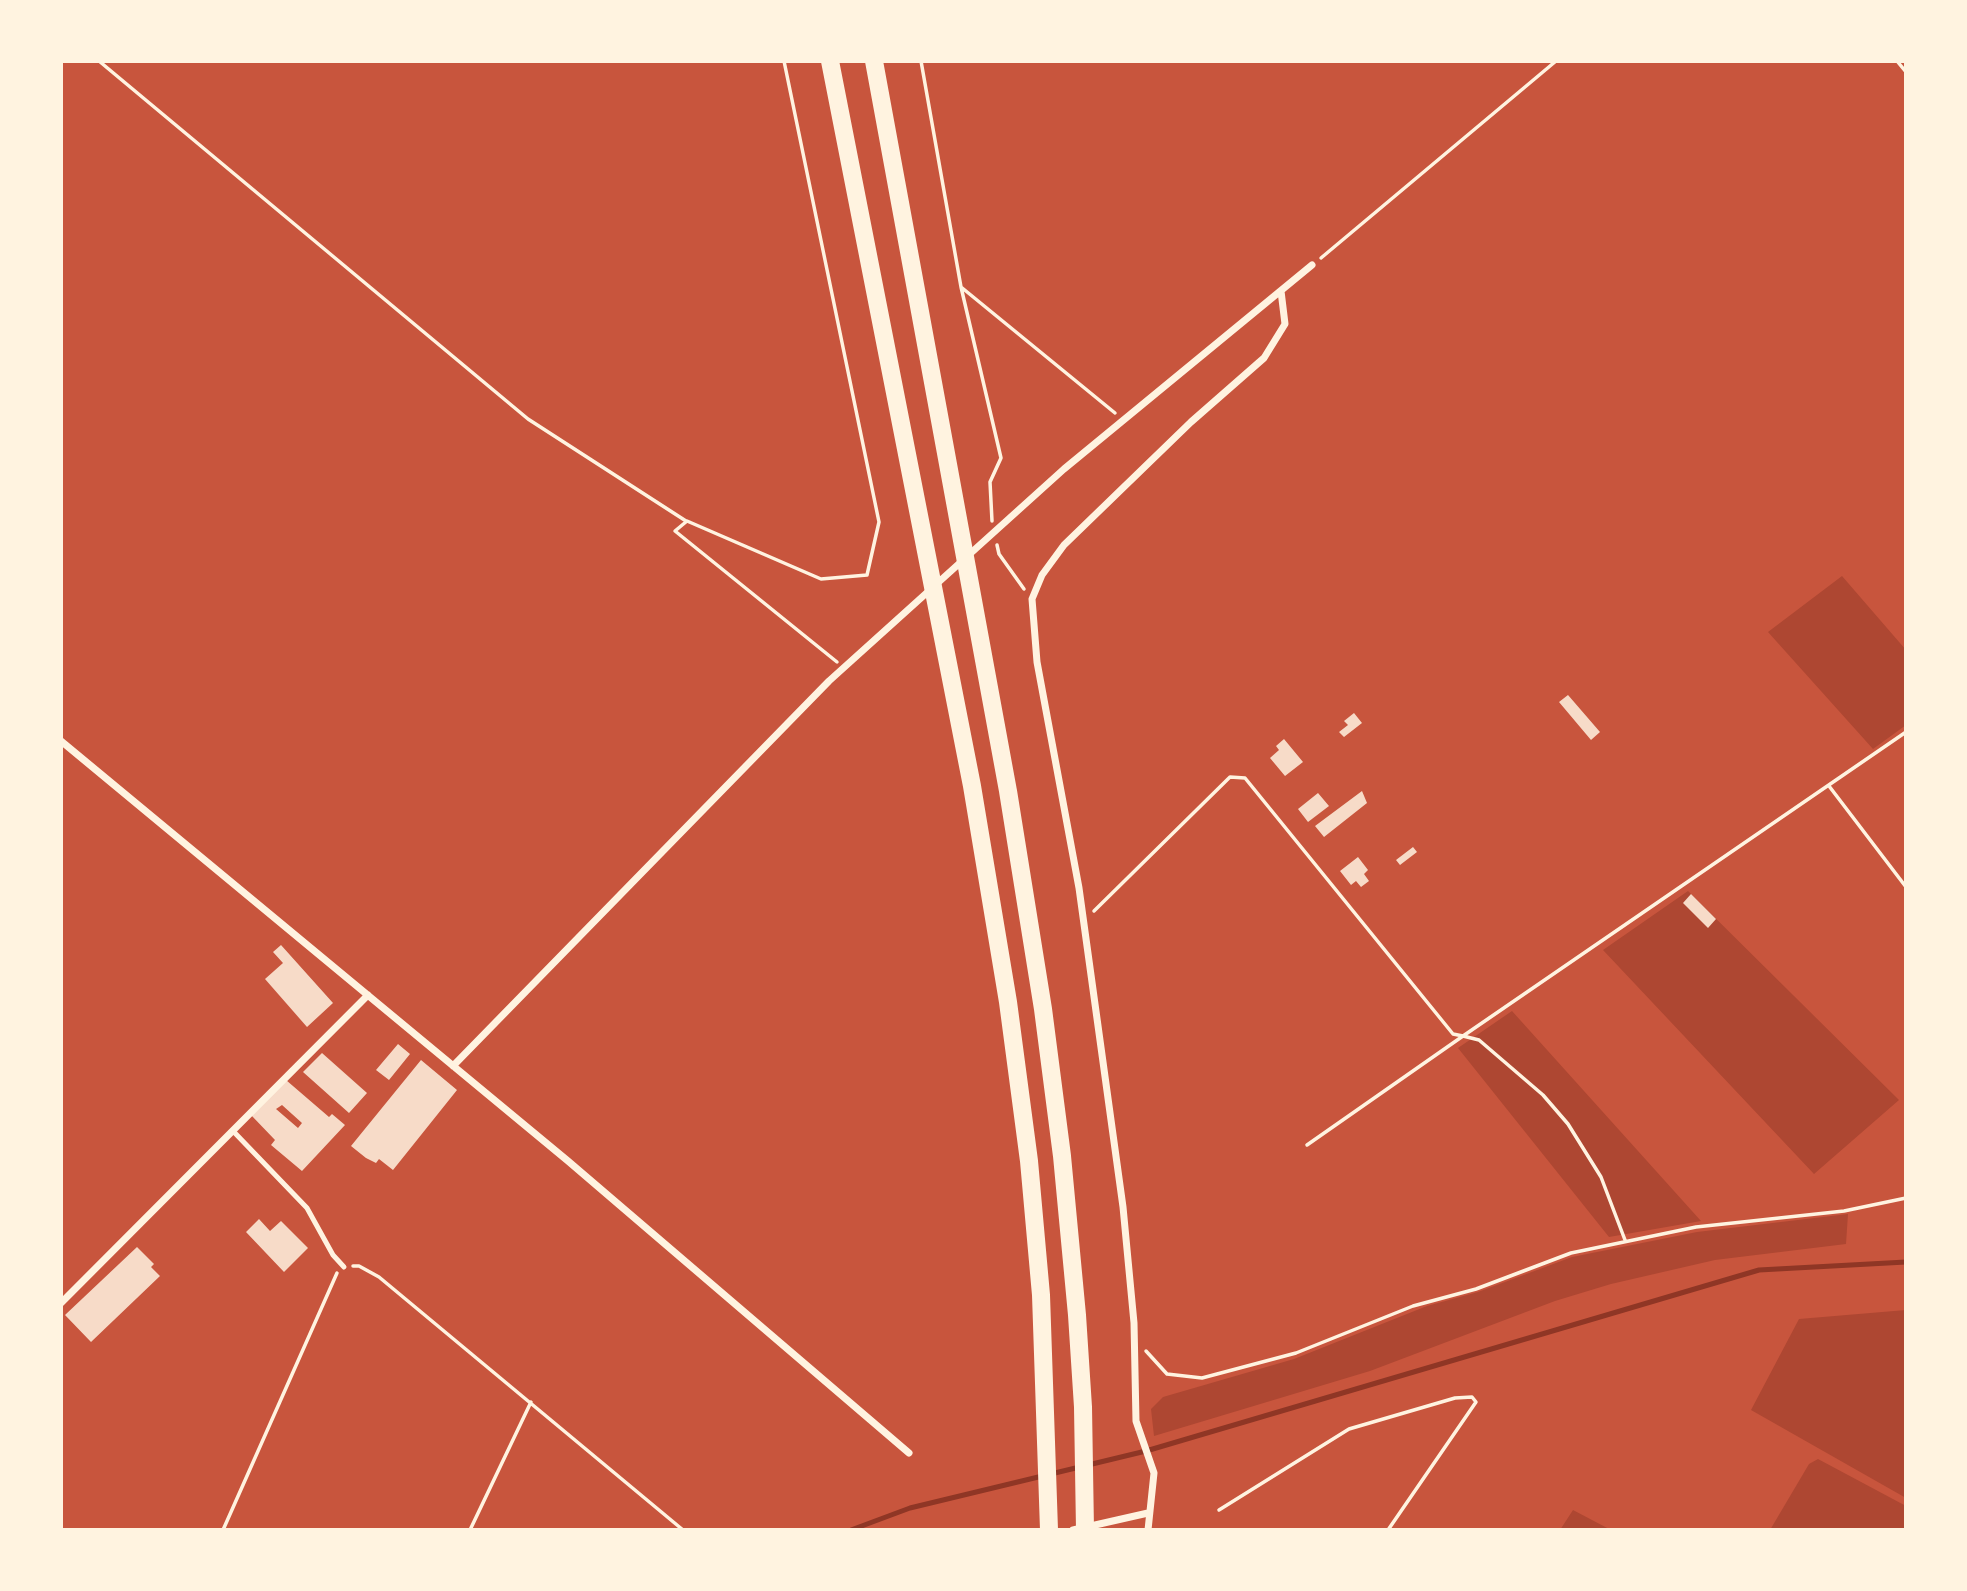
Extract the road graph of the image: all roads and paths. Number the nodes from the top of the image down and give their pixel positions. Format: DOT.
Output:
graph roads {
  1 [pos="99,61"];
  2 [pos="784,61"];
  3 [pos="830,61"];
  4 [pos="874,61"];
  5 [pos="921,61"];
  6 [pos="1556,61"];
  7 [pos="1897,61"];
  8 [pos="1906,72"];
  9 [pos="1312,265"];
  10 [pos="961,288"];
  11 [pos="1281,291"];
  12 [pos="1123,420"];
  13 [pos="687,522"];
  14 [pos="994,531"];
  15 [pos="996,543"];
  16 [pos="1032,599"];
  17 [pos="844,667"];
  18 [pos="1906,732"];
  19 [pos="61,741"];
  20 [pos="1829,786"];
  21 [pos="1906,887"];
  22 [pos="1083,917"];
  23 [pos="368,995"];
  24 [pos="1462,1036"];
  25 [pos="453,1066"];
  26 [pos="233,1130"];
  27 [pos="1307,1145"];
  28 [pos="1906,1198"];
  29 [pos="1625,1240"];
  30 [pos="344,1267"];
  31 [pos="61,1303"];
  32 [pos="1134,1323"];
  33 [pos="531,1402"];
  34 [pos="909,1453"];
  35 [pos="1219,1510"];
  36 [pos="1148,1513"];
  37 [pos="223,1530"];
  38 [pos="470,1530"];
  39 [pos="683,1530"];
  40 [pos="1049,1530"];
  41 [pos="1073,1530"];
  42 [pos="1085,1530"];
  43 [pos="1148,1530"];
  44 [pos="1388,1530"];
  1 -- 13 [label="path"];
  2 -- 13 [label="path"];
  3 -- 40 [label="highway"];
  4 -- 42 [label="highway"];
  5 -- 10 [label="path"];
  6 -- 9 [label="path"];
  7 -- 8 [label="path"];
  9 -- 11 [label="street"];
  10 -- 12 [label="path"];
  10 -- 14 [label="path"];
  11 -- 12 [label="street"];
  11 -- 16 [label="street"];
  12 -- 17 [label="street"];
  13 -- 17 [label="path"];
  15 -- 16 [label="path"];
  16 -- 22 [label="street"];
  17 -- 25 [label="street"];
  18 -- 20 [label="path"];
  19 -- 23 [label="street"];
  20 -- 21 [label="path"];
  20 -- 24 [label="path"];
  22 -- 24 [label="path"];
  22 -- 32 [label="street"];
  23 -- 25 [label="street"];
  23 -- 26 [label="street"];
  24 -- 27 [label="path"];
  24 -- 29 [label="path"];
  25 -- 34 [label="street"];
  26 -- 30 [label="lane"];
  26 -- 31 [label="street"];
  28 -- 29 [label="path"];
  29 -- 32 [label="path"];
  30 -- 33 [label="path"];
  30 -- 37 [label="path"];
  32 -- 36 [label="street"];
  33 -- 38 [label="path"];
  33 -- 39 [label="path"];
  35 -- 44 [label="path"];
  36 -- 41 [label="street"];
  36 -- 43 [label="street"];
}
